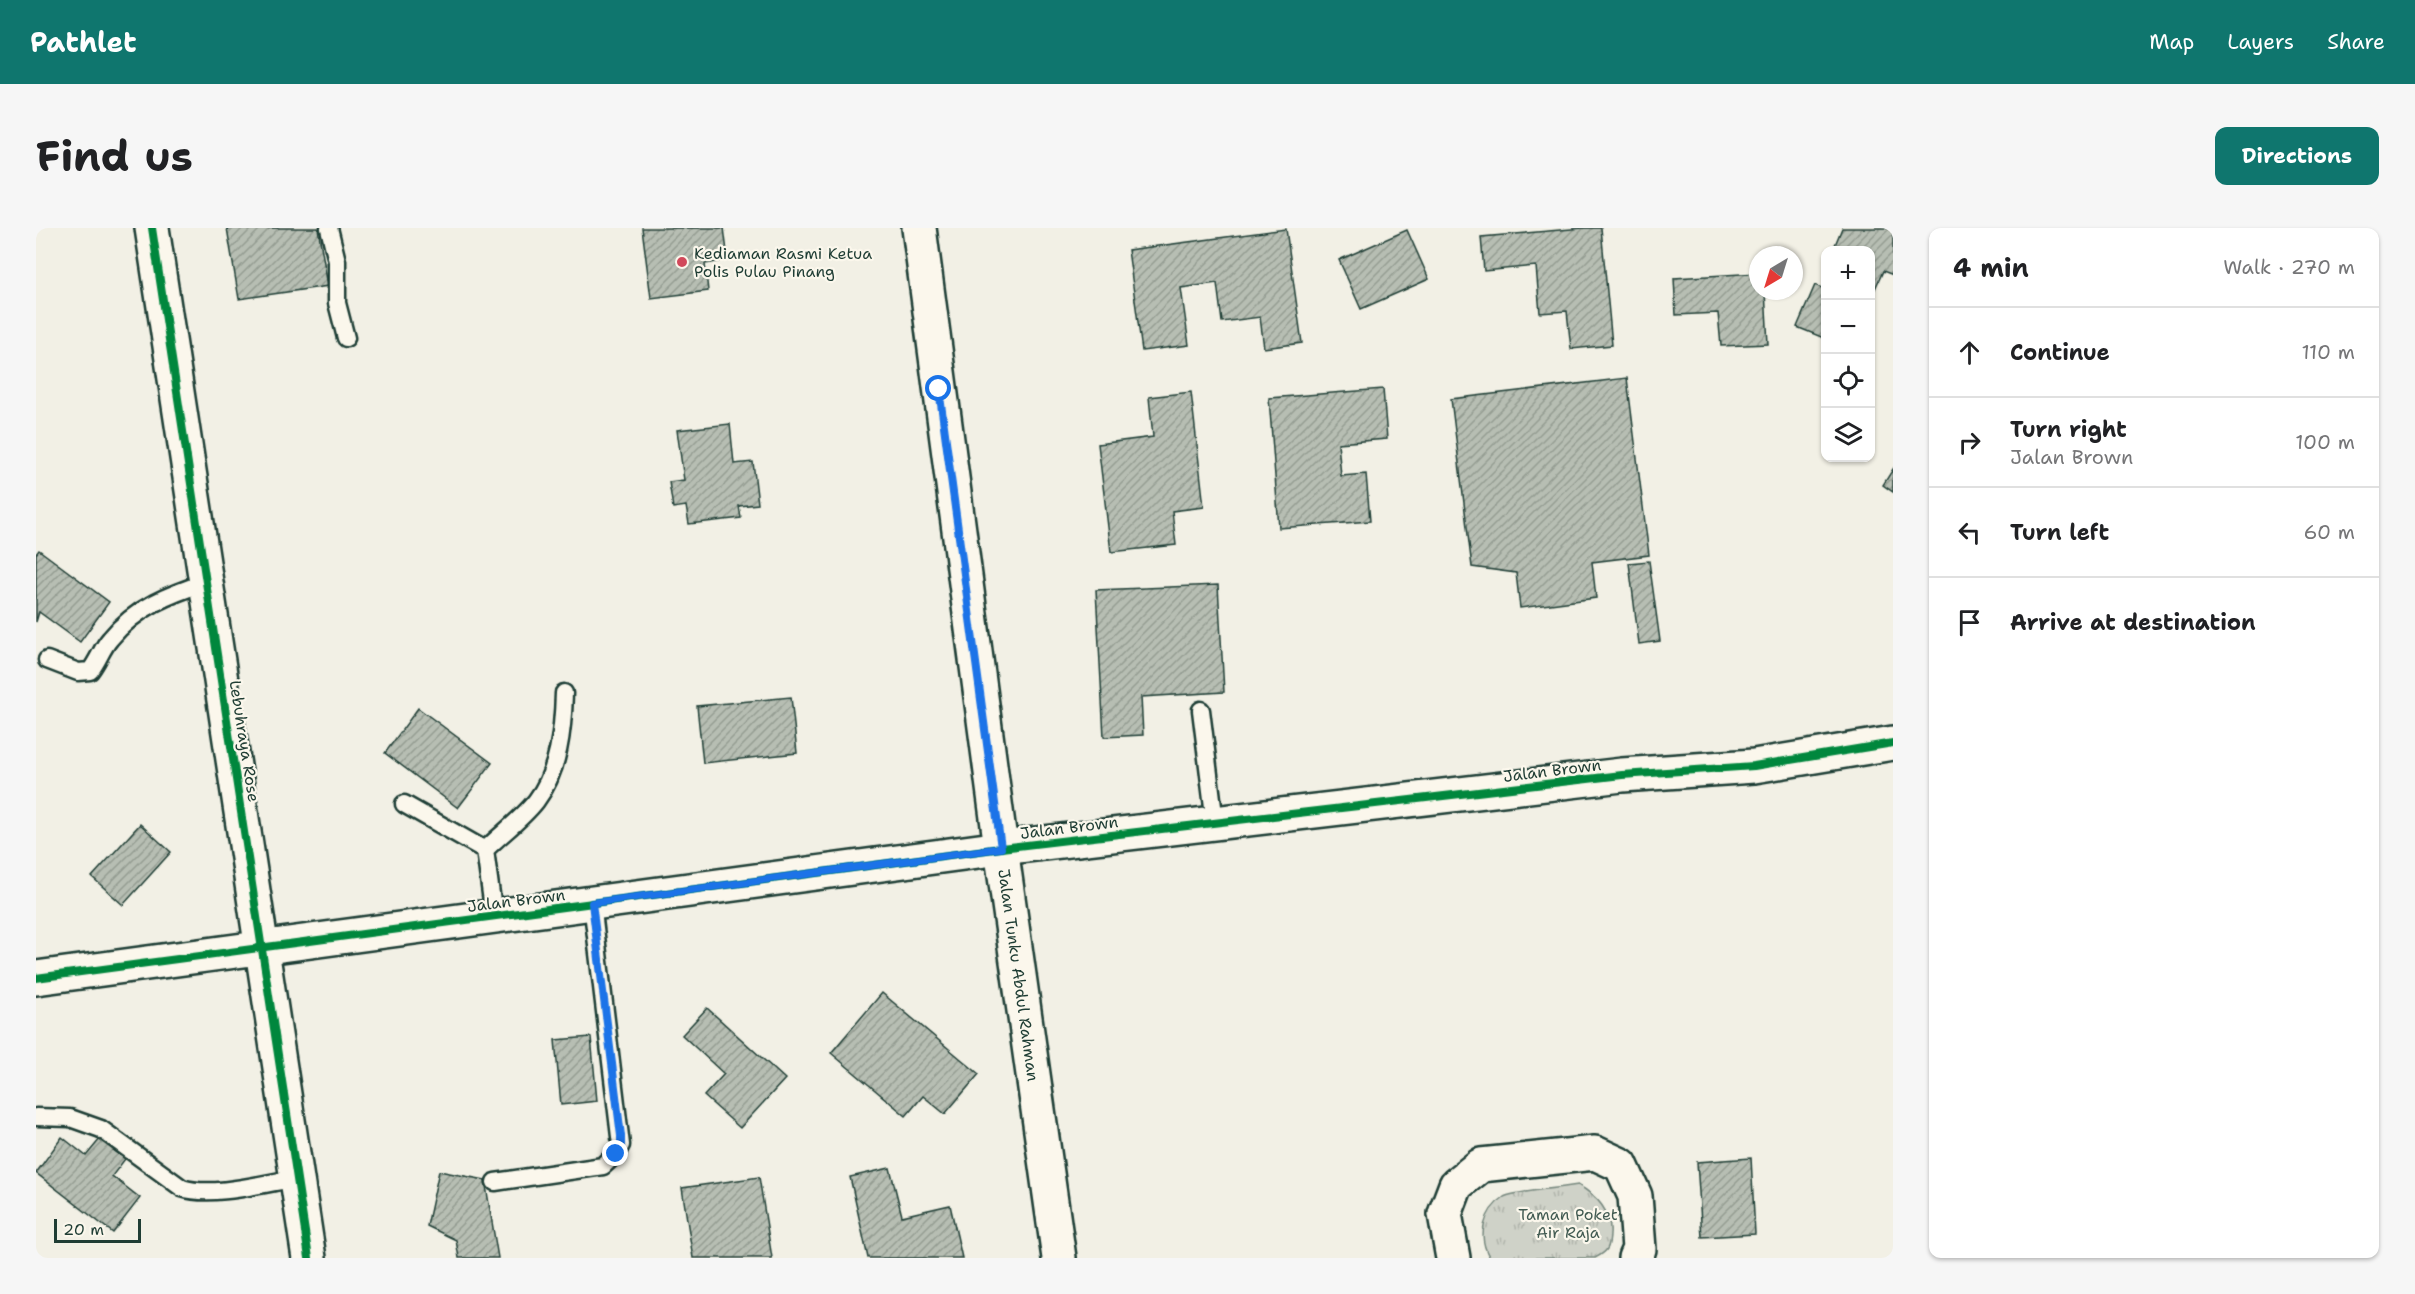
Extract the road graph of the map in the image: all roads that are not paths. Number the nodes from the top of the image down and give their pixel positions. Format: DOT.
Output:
graph roads {
  1 [pos="152,228"];
  2 [pos="330,228"];
  3 [pos="919,228"];
  4 [pos="346,338"];
  5 [pos="207,582"];
  6 [pos="47,660"];
  7 [pos="564,693"];
  8 [pos="1201,710"];
  9 [pos="1893,743"];
  10 [pos="404,804"];
  11 [pos="1215,823"];
  12 [pos="1001,848"];
  13 [pos="485,850"];
  14 [pos="592,903"];
  15 [pos="494,916"];
  16 [pos="263,947"];
  17 [pos="36,978"];
  18 [pos="36,1117"];
  19 [pos="297,1178"];
  20 [pos="495,1182"];
  21 [pos="309,1258"];
  22 [pos="1059,1258"];
  23 [pos="1453,1258"];
  24 [pos="1635,1258"];
  1 -- 5 [label="street, Lebuhraya Rose"];
  2 -- 4 [label="lane"];
  3 -- 12 [label="street, Jalan Tunku Abdul Rahman"];
  5 -- 6 [label="lane"];
  5 -- 16 [label="street, Lebuhraya Rose"];
  7 -- 13 [label="lane"];
  8 -- 11 [label="lane"];
  9 -- 11 [label="street, Jalan Brown"];
  10 -- 13 [label="lane"];
  11 -- 12 [label="street, Jalan Brown"];
  12 -- 14 [label="street, Jalan Brown"];
  12 -- 22 [label="street, Jalan Tunku Abdul Rahman"];
  13 -- 15 [label="lane"];
  14 -- 15 [label="street, Jalan Brown"];
  14 -- 20 [label="lane"];
  15 -- 16 [label="street, Jalan Brown"];
  16 -- 17 [label="street, Jalan Brown"];
  16 -- 19 [label="street, Lebuhraya Rose"];
  18 -- 19 [label="lane"];
  19 -- 21 [label="street, Lebuhraya Rose"];
  23 -- 24 [label="street"];
}
